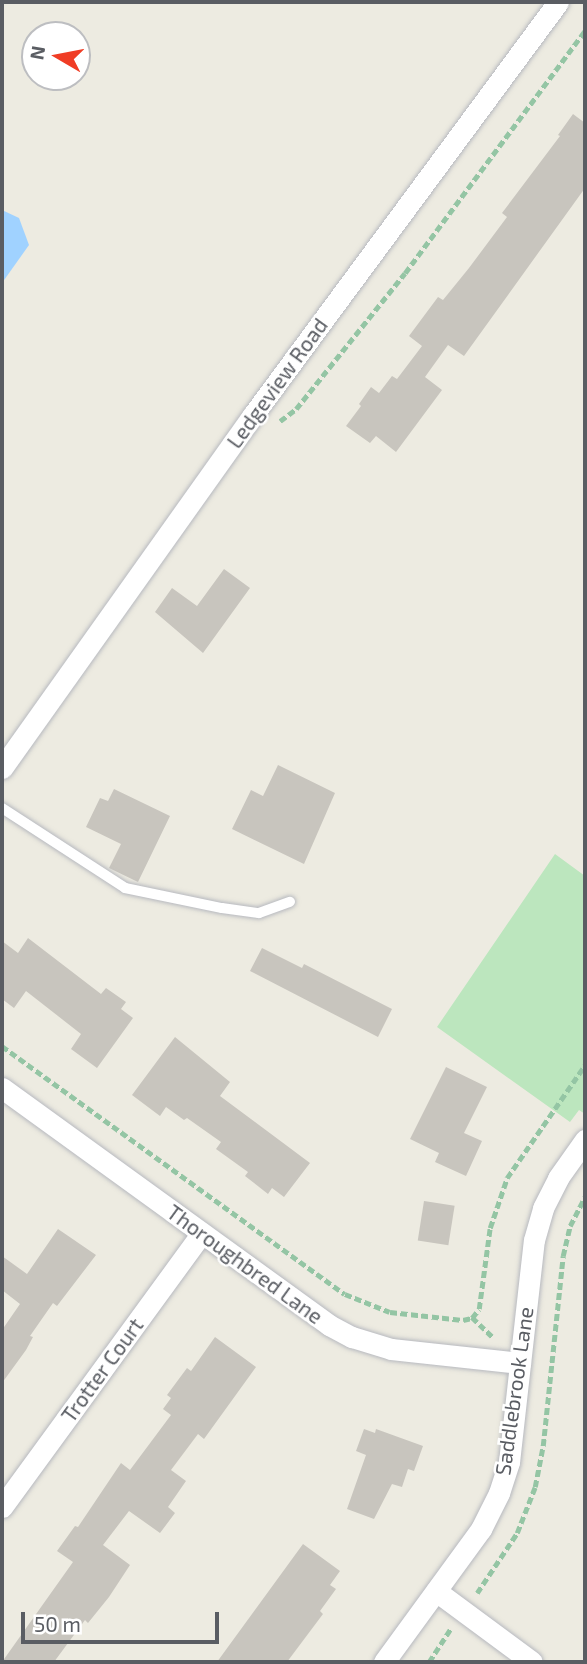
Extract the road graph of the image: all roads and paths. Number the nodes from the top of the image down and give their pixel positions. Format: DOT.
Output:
graph roads {
  1 [pos="558,2"];
  2 [pos="585,31"];
  3 [pos="275,424"];
  4 [pos="2,768"];
  5 [pos="2,808"];
  6 [pos="290,902"];
  7 [pos="2,1046"];
  8 [pos="585,1065"];
  9 [pos="2,1088"];
  10 [pos="585,1140"];
  11 [pos="202,1233"];
  12 [pos="520,1363"];
  13 [pos="2,1507"];
  14 [pos="436,1591"];
  15 [pos="384,1662"];
  16 [pos="533,1662"];
  1 -- 4 [label="street, Ledgeview Road"];
  2 -- 3 [label="path"];
  5 -- 6 [label="lane"];
  7 -- 8 [label="path"];
  9 -- 11 [label="street, Thoroughbred Lane"];
  10 -- 12 [label="street, Saddlebrook Lane"];
  11 -- 12 [label="street, Thoroughbred Lane"];
  11 -- 13 [label="street, Trotter Court"];
  12 -- 14 [label="street, Saddlebrook Lane"];
  14 -- 15 [label="street, Saddlebrook Lane"];
  14 -- 16 [label="street"];
}
